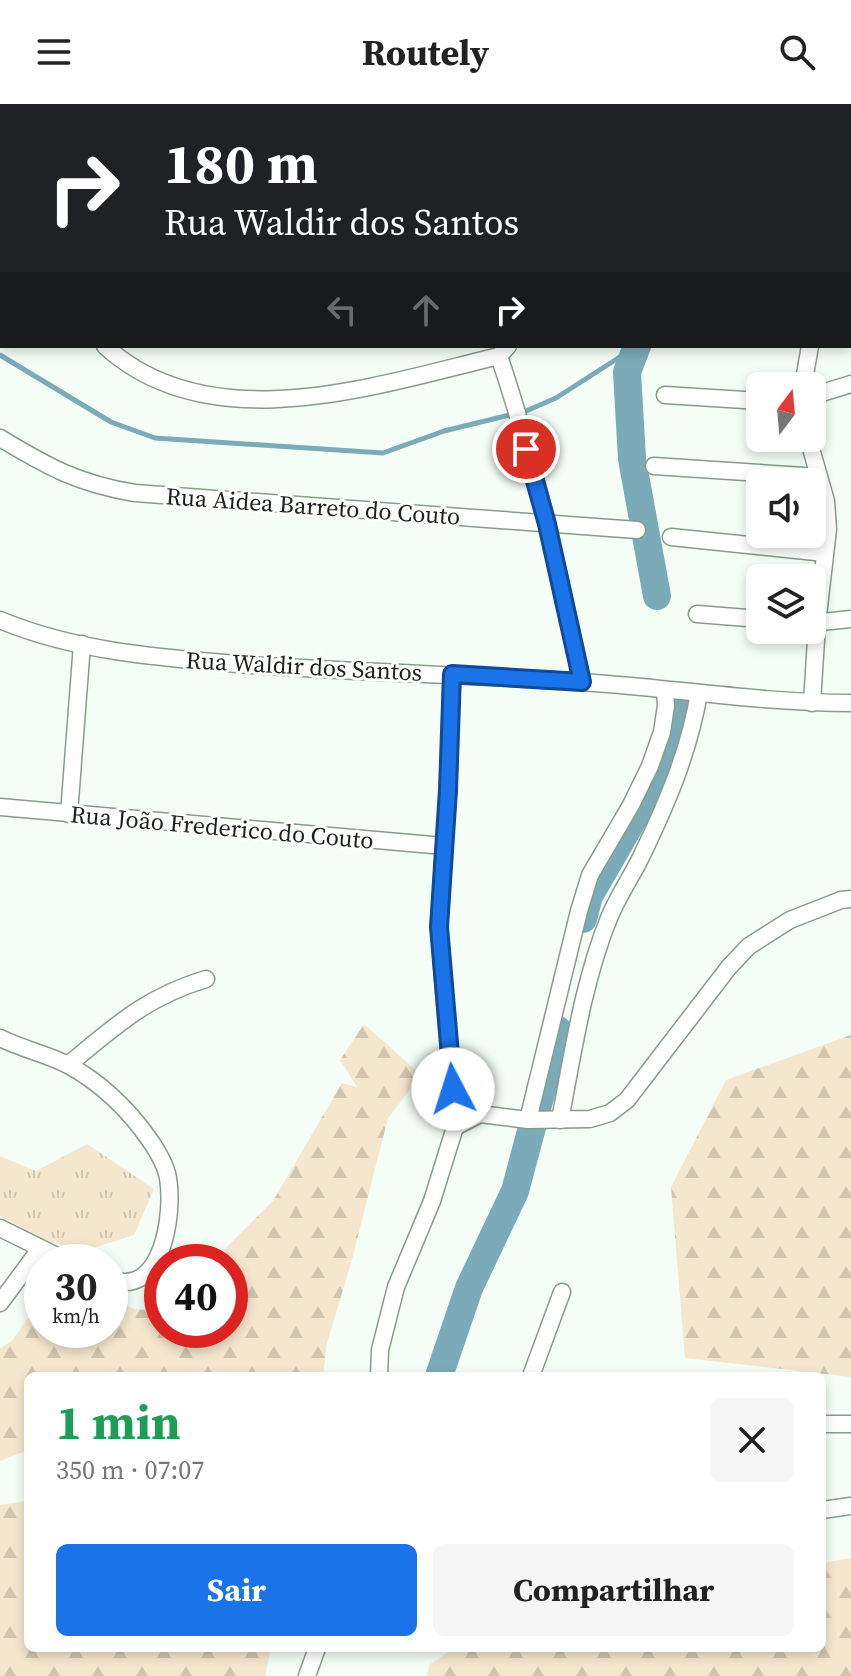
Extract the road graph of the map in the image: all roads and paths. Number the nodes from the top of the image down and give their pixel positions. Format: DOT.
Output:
graph roads {
  1 [pos="108,348"];
  2 [pos="810,348"];
  3 [pos="503,351"];
  4 [pos="805,372"];
  5 [pos="851,384"];
  6 [pos="826,392"];
  7 [pos="665,395"];
  8 [pos="746,400"];
  9 [pos="0,438"];
  10 [pos="654,466"];
  11 [pos="746,472"];
  12 [pos="826,501"];
  13 [pos="547,524"];
  14 [pos="637,530"];
  15 [pos="671,537"];
  16 [pos="826,545"];
  17 [pos="826,548"];
  18 [pos="825,553"];
  19 [pos="823,564"];
  20 [pos="697,614"];
  21 [pos="746,618"];
  22 [pos="851,619"];
  23 [pos="0,620"];
  24 [pos="826,622"];
  25 [pos="82,644"];
  26 [pos="813,644"];
  27 [pos="452,674"];
  28 [pos="582,682"];
  29 [pos="665,690"];
  30 [pos="699,693"];
  31 [pos="812,703"];
  32 [pos="851,703"];
  33 [pos="0,807"];
  34 [pos="69,814"];
  35 [pos="444,846"];
  36 [pos="851,899"];
  37 [pos="206,979"];
  38 [pos="0,1038"];
  39 [pos="68,1065"];
  40 [pos="528,1120"];
  41 [pos="560,1120"];
  42 [pos="455,1127"];
  43 [pos="0,1228"];
  44 [pos="30,1244"];
  45 [pos="24,1271"];
  46 [pos="128,1282"];
  47 [pos="562,1292"];
  48 [pos="0,1303"];
  49 [pos="379,1372"];
  50 [pos="532,1372"];
  51 [pos="826,1424"];
  52 [pos="851,1424"];
  53 [pos="851,1506"];
  54 [pos="826,1509"];
  55 [pos="316,1652"];
  56 [pos="307,1676"];
  1 -- 3 [label="street"];
  2 -- 4 [label="street"];
  3 -- 13 [label="street"];
  5 -- 6 [label="street"];
  7 -- 8 [label="street"];
  9 -- 13 [label="street, Rua Aidea Barreto do Couto"];
  10 -- 11 [label="street"];
  12 -- 16 [label="street"];
  13 -- 14 [label="street, Rua Aidea Barreto do Couto"];
  13 -- 28 [label="street"];
  15 -- 18 [label="street"];
  17 -- 18 [label="street"];
  18 -- 19 [label="street"];
  20 -- 21 [label="street"];
  22 -- 24 [label="street"];
  23 -- 25 [label="street, Rua Waldir dos Santos"];
  25 -- 27 [label="street, Rua Waldir dos Santos"];
  25 -- 34 [label="street"];
  26 -- 31 [label="street"];
  27 -- 28 [label="street, Rua Waldir dos Santos"];
  27 -- 35 [label="street"];
  28 -- 29 [label="street, Rua Waldir dos Santos"];
  29 -- 30 [label="street, Rua Waldir dos Santos"];
  29 -- 40 [label="street"];
  30 -- 31 [label="street, Rua Waldir dos Santos"];
  30 -- 41 [label="street"];
  31 -- 32 [label="street, Rua Waldir dos Santos"];
  33 -- 34 [label="street, Rua João Frederico do Couto"];
  34 -- 35 [label="street, Rua João Frederico do Couto"];
  35 -- 42 [label="street"];
  36 -- 41 [label="street"];
  37 -- 39 [label="street"];
  38 -- 39 [label="street"];
  39 -- 46 [label="street"];
  40 -- 41 [label="street"];
  40 -- 42 [label="street"];
  42 -- 49 [label="street"];
  43 -- 44 [label="street"];
  45 -- 48 [label="street"];
  47 -- 50 [label="street"];
  51 -- 52 [label="street"];
  53 -- 54 [label="street"];
  55 -- 56 [label="street"];
}
